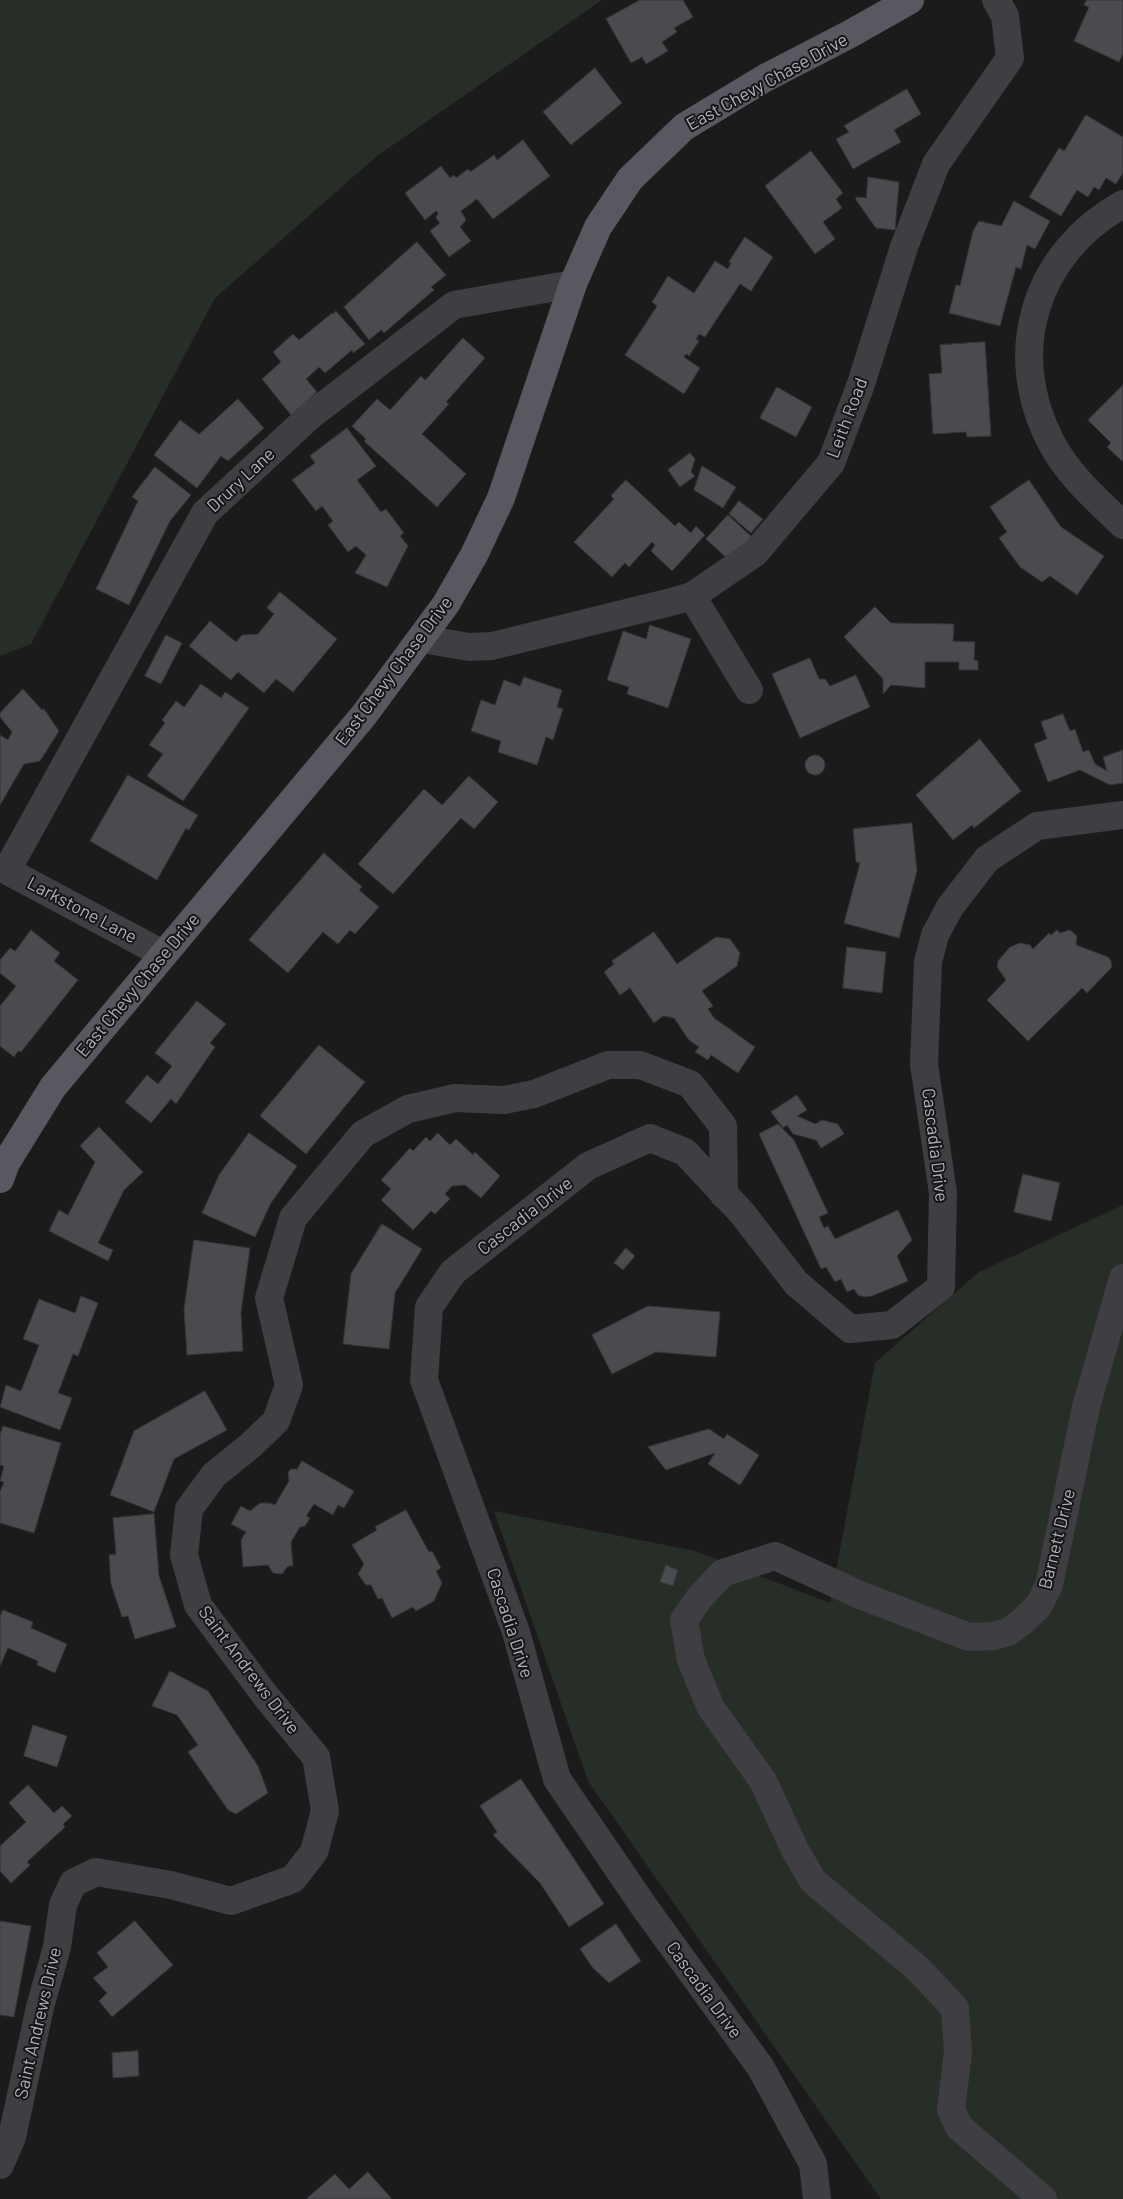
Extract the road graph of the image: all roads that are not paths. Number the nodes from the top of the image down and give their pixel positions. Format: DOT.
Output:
graph roads {
  1 [pos="910,0"];
  2 [pos="996,0"];
  3 [pos="1123,204"];
  4 [pos="573,284"];
  5 [pos="1123,525"];
  6 [pos="692,596"];
  7 [pos="422,639"];
  8 [pos="750,690"];
  9 [pos="1123,815"];
  10 [pos="4,868"];
  11 [pos="163,954"];
  12 [pos="0,1179"];
  13 [pos="724,1194"];
  14 [pos="1123,1278"];
  15 [pos="0,2165"];
  16 [pos="817,2199"];
  17 [pos="1043,2199"];
  1 -- 4 [label="main road, East Chevy Chase Drive"];
  2 -- 6 [label="street, Leith Road"];
  3 -- 5 [label="street"];
  4 -- 7 [label="main road, East Chevy Chase Drive"];
  4 -- 10 [label="street, Drury Lane"];
  6 -- 7 [label="street, Leith Road"];
  6 -- 8 [label="street"];
  7 -- 11 [label="main road, East Chevy Chase Drive"];
  9 -- 13 [label="street, Cascadia Drive"];
  10 -- 11 [label="street, Larkstone Lane"];
  11 -- 12 [label="main road, East Chevy Chase Drive"];
  13 -- 15 [label="street, Saint Andrews Drive"];
  13 -- 16 [label="street, Cascadia Drive"];
  14 -- 17 [label="street, Barnett Drive"];
}
